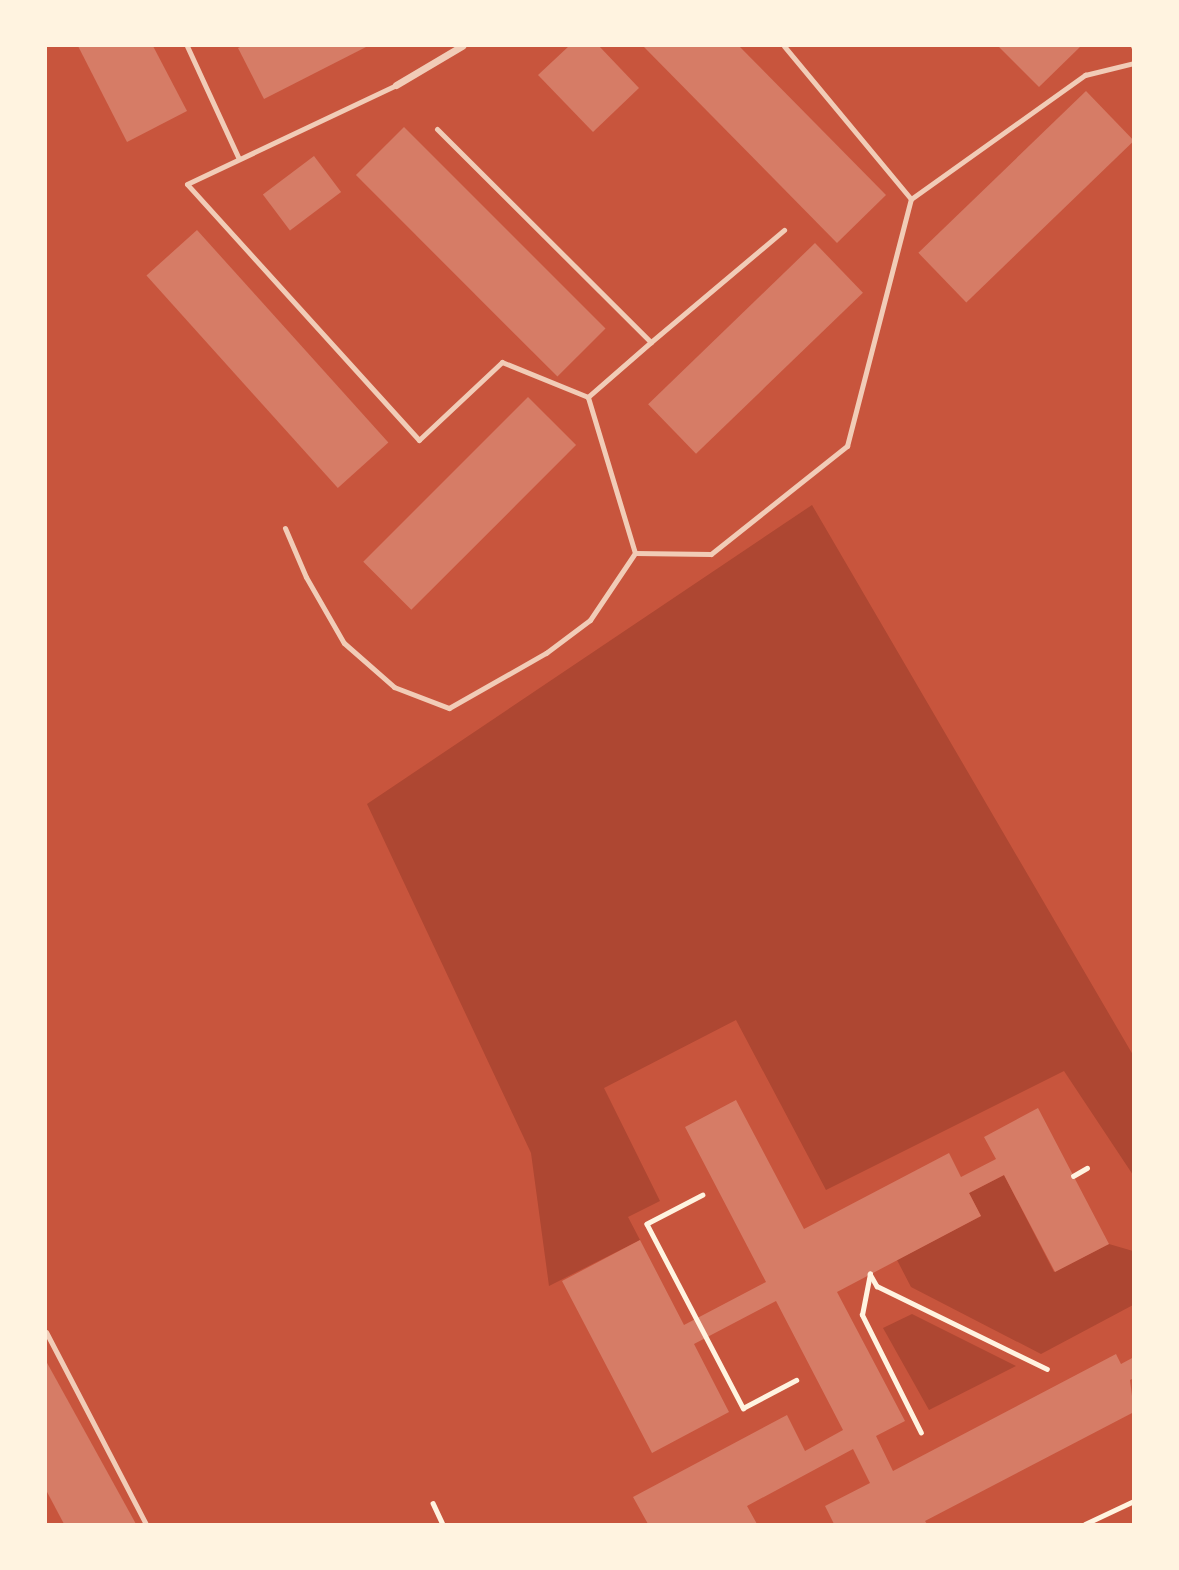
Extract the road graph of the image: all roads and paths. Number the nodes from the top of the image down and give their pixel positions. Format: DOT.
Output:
graph roads {
  1 [pos="187,46"];
  2 [pos="462,46"];
  3 [pos="785,46"];
  4 [pos="1133,63"];
  5 [pos="396,85"];
  6 [pos="437,128"];
  7 [pos="239,159"];
  8 [pos="911,200"];
  9 [pos="784,230"];
  10 [pos="650,342"];
  11 [pos="588,397"];
  12 [pos="285,528"];
  13 [pos="635,553"];
  14 [pos="1087,1168"];
  15 [pos="1073,1176"];
  16 [pos="704,1195"];
  17 [pos="46,1332"];
  18 [pos="1047,1369"];
  19 [pos="796,1380"];
  20 [pos="921,1433"];
  21 [pos="1133,1501"];
  22 [pos="433,1503"];
  23 [pos="146,1524"];
  24 [pos="443,1524"];
  25 [pos="1085,1524"];
  1 -- 7 [label="lane"];
  2 -- 5 [label="street"];
  3 -- 8 [label="lane"];
  4 -- 8 [label="lane"];
  5 -- 7 [label="lane"];
  6 -- 10 [label="lane"];
  7 -- 11 [label="lane"];
  8 -- 13 [label="lane"];
  9 -- 10 [label="lane"];
  10 -- 11 [label="lane"];
  11 -- 13 [label="lane"];
  12 -- 13 [label="lane"];
  14 -- 15 [label="path"];
  16 -- 19 [label="path"];
  17 -- 23 [label="lane"];
  18 -- 20 [label="path"];
  21 -- 25 [label="path"];
  22 -- 24 [label="path"];
}
